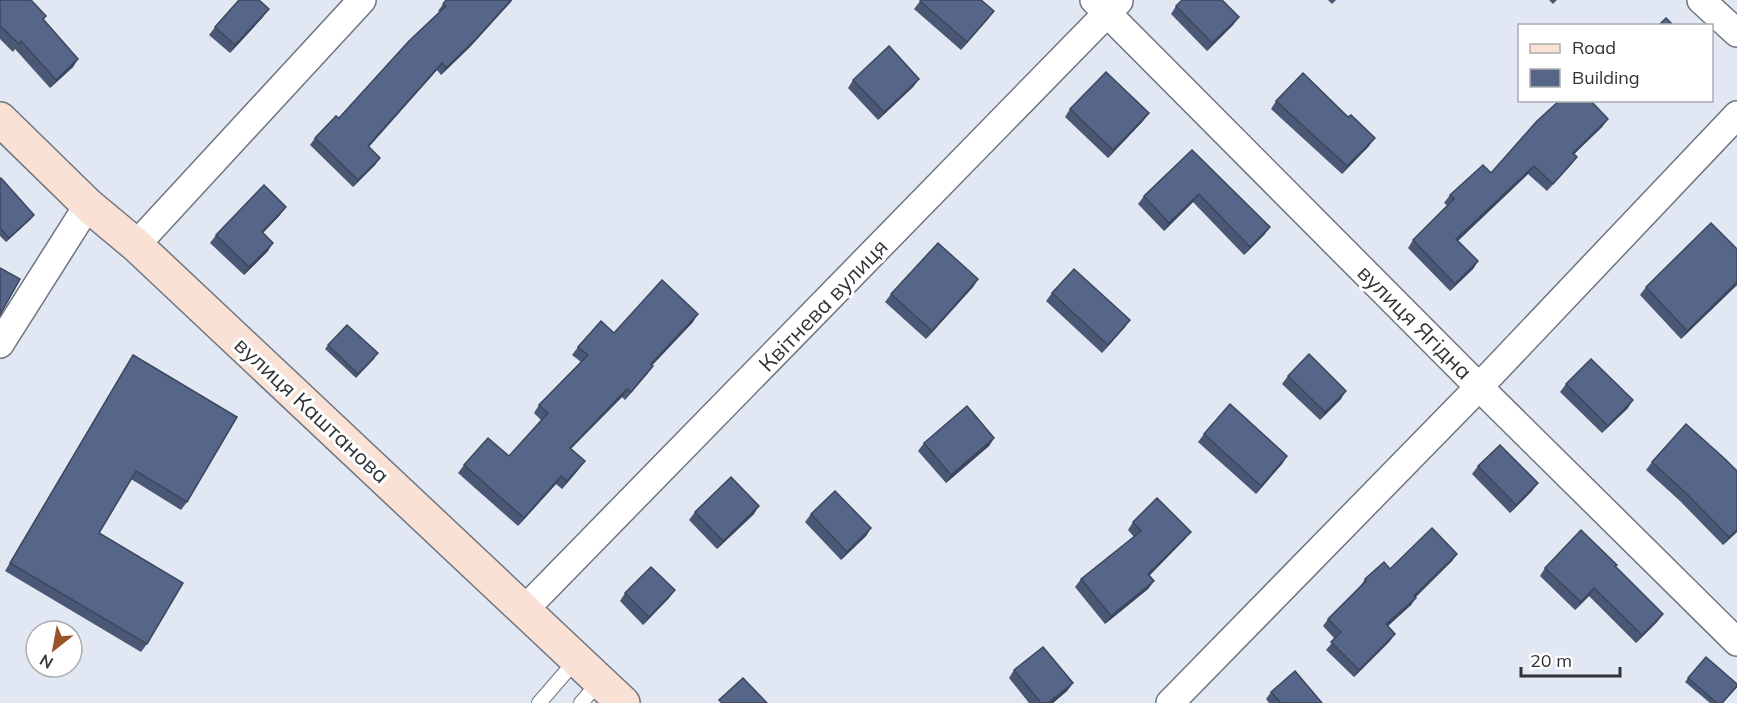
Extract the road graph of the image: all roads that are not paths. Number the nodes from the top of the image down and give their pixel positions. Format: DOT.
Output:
graph roads {
  1 [pos="362,0"];
  2 [pos="1701,0"];
  3 [pos="1108,5"];
  4 [pos="1737,33"];
  5 [pos="1737,115"];
  6 [pos="0,119"];
  7 [pos="88,205"];
  8 [pos="136,245"];
  9 [pos="0,344"];
  10 [pos="1479,387"];
  11 [pos="525,609"];
  12 [pos="1737,642"];
  13 [pos="586,681"];
  14 [pos="539,703"];
  15 [pos="623,703"];
  16 [pos="1170,703"];
  1 -- 8 [label="street"];
  2 -- 4 [label="street"];
  3 -- 10 [label="street, вулиця Ягідна"];
  3 -- 11 [label="street, Квітнева вулиця"];
  5 -- 10 [label="street"];
  6 -- 7 [label="street, вулиця Каштанова"];
  7 -- 8 [label="street, вулиця Каштанова"];
  7 -- 9 [label="street"];
  8 -- 11 [label="street, вулиця Каштанова"];
  10 -- 12 [label="street, вулиця Ягідна"];
  10 -- 16 [label="street"];
  11 -- 13 [label="street, вулиця Каштанова"];
  13 -- 14 [label="lane"];
  13 -- 15 [label="street, вулиця Каштанова"];
}
